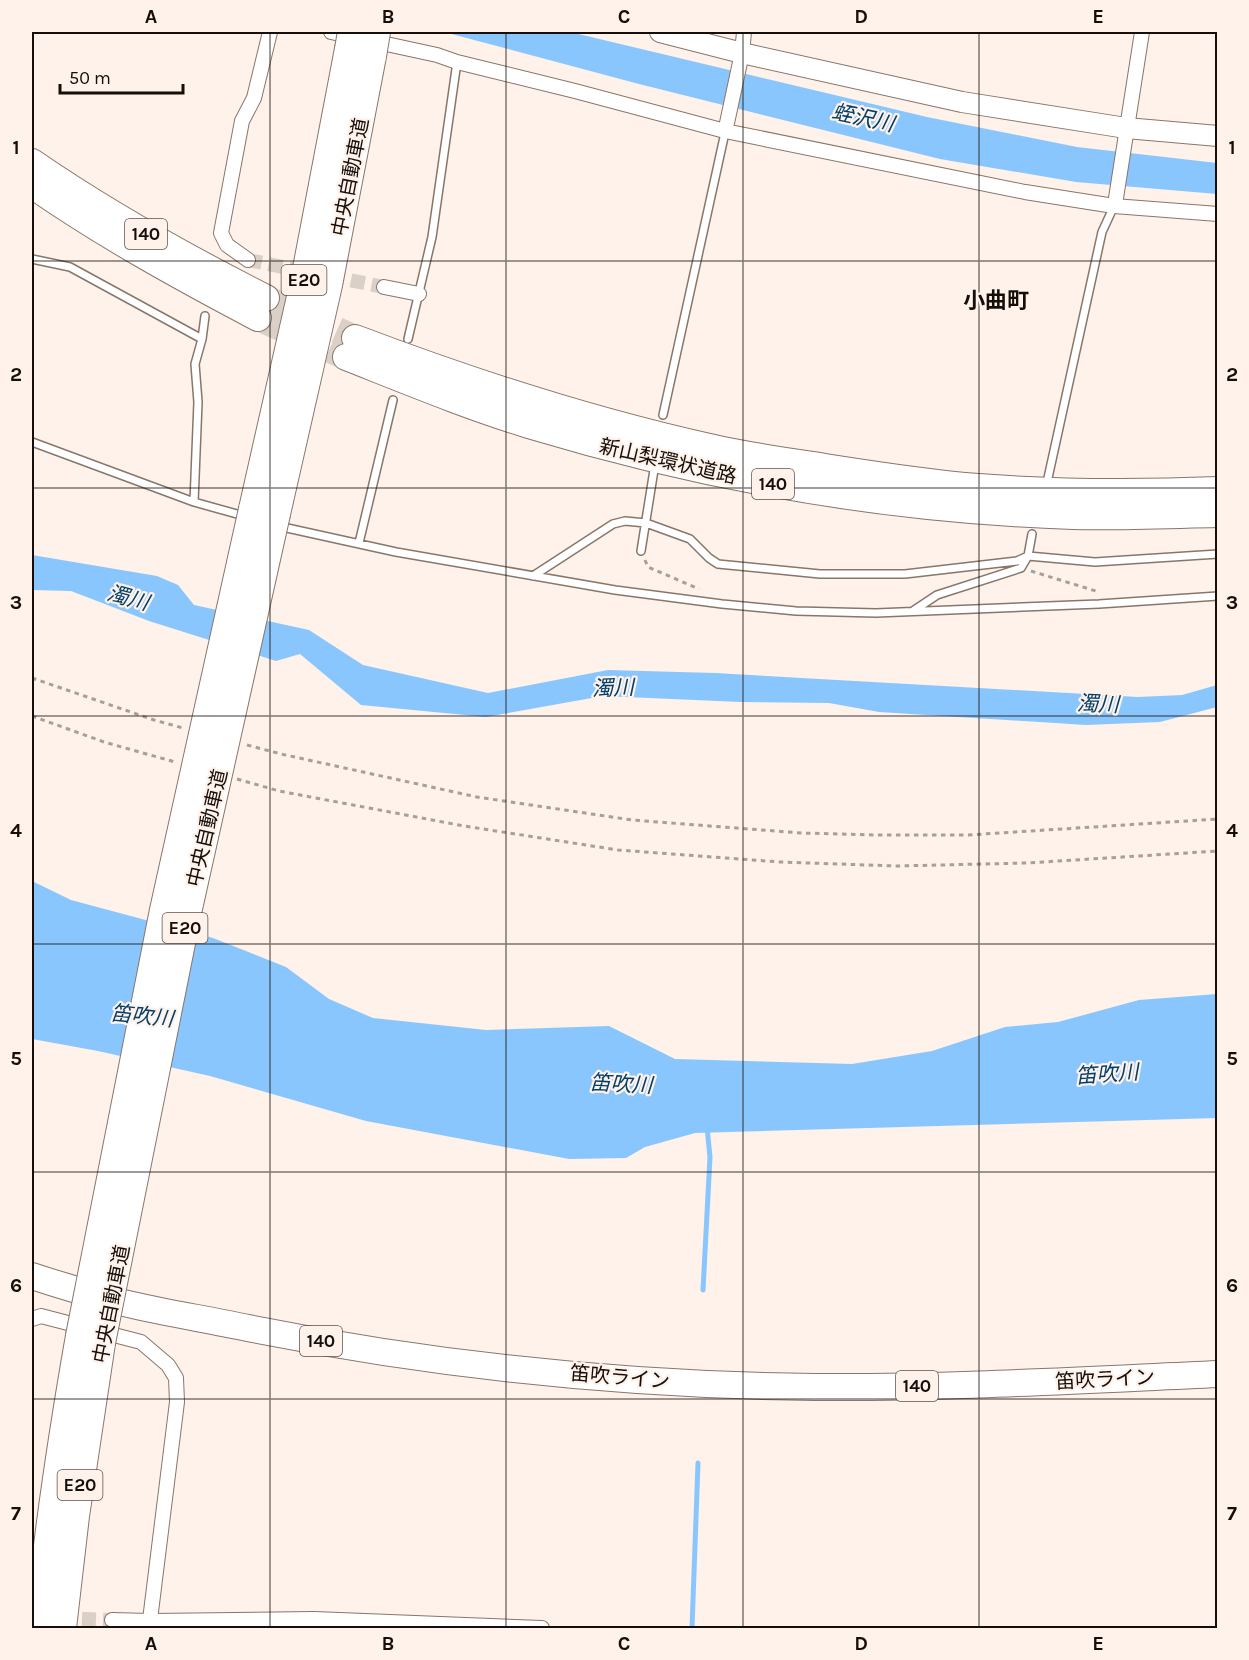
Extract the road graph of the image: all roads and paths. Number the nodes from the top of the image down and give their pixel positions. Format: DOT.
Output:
graph roads {
  1 [pos="270,32"];
  2 [pos="660,32"];
  3 [pos="744,32"];
  4 [pos="1142,32"];
  5 [pos="344,37"];
  6 [pos="375,44"];
  7 [pos="742,57"];
  8 [pos="457,62"];
  9 [pos="726,127"];
  10 [pos="1126,132"];
  11 [pos="1218,136"];
  12 [pos="32,162"];
  13 [pos="32,185"];
  14 [pos="1115,202"];
  15 [pos="1218,214"];
  16 [pos="32,260"];
  17 [pos="248,260"];
  18 [pos="384,287"];
  19 [pos="419,294"];
  20 [pos="205,316"];
  21 [pos="202,339"];
  22 [pos="408,339"];
  23 [pos="393,400"];
  24 [pos="663,415"];
  25 [pos="32,442"];
  26 [pos="654,470"];
  27 [pos="1047,478"];
  28 [pos="1218,490"];
  29 [pos="194,502"];
  30 [pos="1218,514"];
  31 [pos="264,517"];
  32 [pos="646,523"];
  33 [pos="1032,534"];
  34 [pos="359,543"];
  35 [pos="641,551"];
  36 [pos="1218,554"];
  37 [pos="1028,556"];
  38 [pos="1021,568"];
  39 [pos="533,576"];
  40 [pos="1218,596"];
  41 [pos="1125,602"];
  42 [pos="722,604"];
  43 [pos="911,612"];
  44 [pos="32,678"];
  45 [pos="32,716"];
  46 [pos="189,729"];
  47 [pos="246,745"];
  48 [pos="181,764"];
  49 [pos="235,778"];
  50 [pos="1218,819"];
  51 [pos="1218,851"];
  52 [pos="32,1276"];
  53 [pos="32,1319"];
  54 [pos="91,1340"];
  55 [pos="1218,1374"];
  56 [pos="32,1597"];
  57 [pos="112,1620"];
  58 [pos="149,1625"];
  59 [pos="38,1629"];
  60 [pos="63,1629"];
  61 [pos="542,1629"];
  1 -- 17 [label="street"];
  2 -- 7 [label="street"];
  3 -- 7 [label="street"];
  4 -- 10 [label="street"];
  5 -- 8 [label="street"];
  5 -- 31 [label="highway, 中央自動車道 / E20"];
  6 -- 31 [label="highway, 中央自動車道 / E20"];
  7 -- 9 [label="street"];
  7 -- 10 [label="street"];
  8 -- 9 [label="street"];
  8 -- 19 [label="lane"];
  9 -- 14 [label="street"];
  9 -- 24 [label="lane"];
  10 -- 11 [label="street"];
  10 -- 14 [label="street"];
  12 -- 13 [label="highway, 140"];
  14 -- 15 [label="street"];
  14 -- 27 [label="lane"];
  16 -- 21 [label="lane"];
  18 -- 19 [label="street"];
  19 -- 22 [label="lane"];
  20 -- 21 [label="lane"];
  21 -- 29 [label="lane"];
  23 -- 34 [label="lane"];
  25 -- 29 [label="lane"];
  26 -- 32 [label="lane"];
  28 -- 30 [label="highway, 新山梨環状道路 / 140"];
  29 -- 31 [label="lane"];
  31 -- 34 [label="lane"];
  31 -- 54 [label="highway, 中央自動車道 / E20, bridge"];
  32 -- 35 [label="lane"];
  32 -- 37 [label="lane"];
  32 -- 39 [label="lane"];
  33 -- 37 [label="lane"];
  34 -- 39 [label="lane"];
  35 -- 42 [label="path"];
  36 -- 37 [label="lane"];
  37 -- 38 [label="lane"];
  38 -- 41 [label="path"];
  38 -- 43 [label="lane"];
  39 -- 42 [label="lane"];
  40 -- 41 [label="lane"];
  41 -- 43 [label="lane"];
  42 -- 43 [label="lane"];
  44 -- 46 [label="path"];
  45 -- 48 [label="path"];
  47 -- 50 [label="path"];
  49 -- 51 [label="path"];
  52 -- 55 [label="highway, 笛吹ライン / 140"];
  53 -- 58 [label="street"];
  54 -- 56 [label="highway"];
  54 -- 59 [label="highway, 中央自動車道 / E20"];
  54 -- 60 [label="highway, 中央自動車道 / E20"];
  57 -- 58 [label="street"];
  58 -- 61 [label="street"];
}
